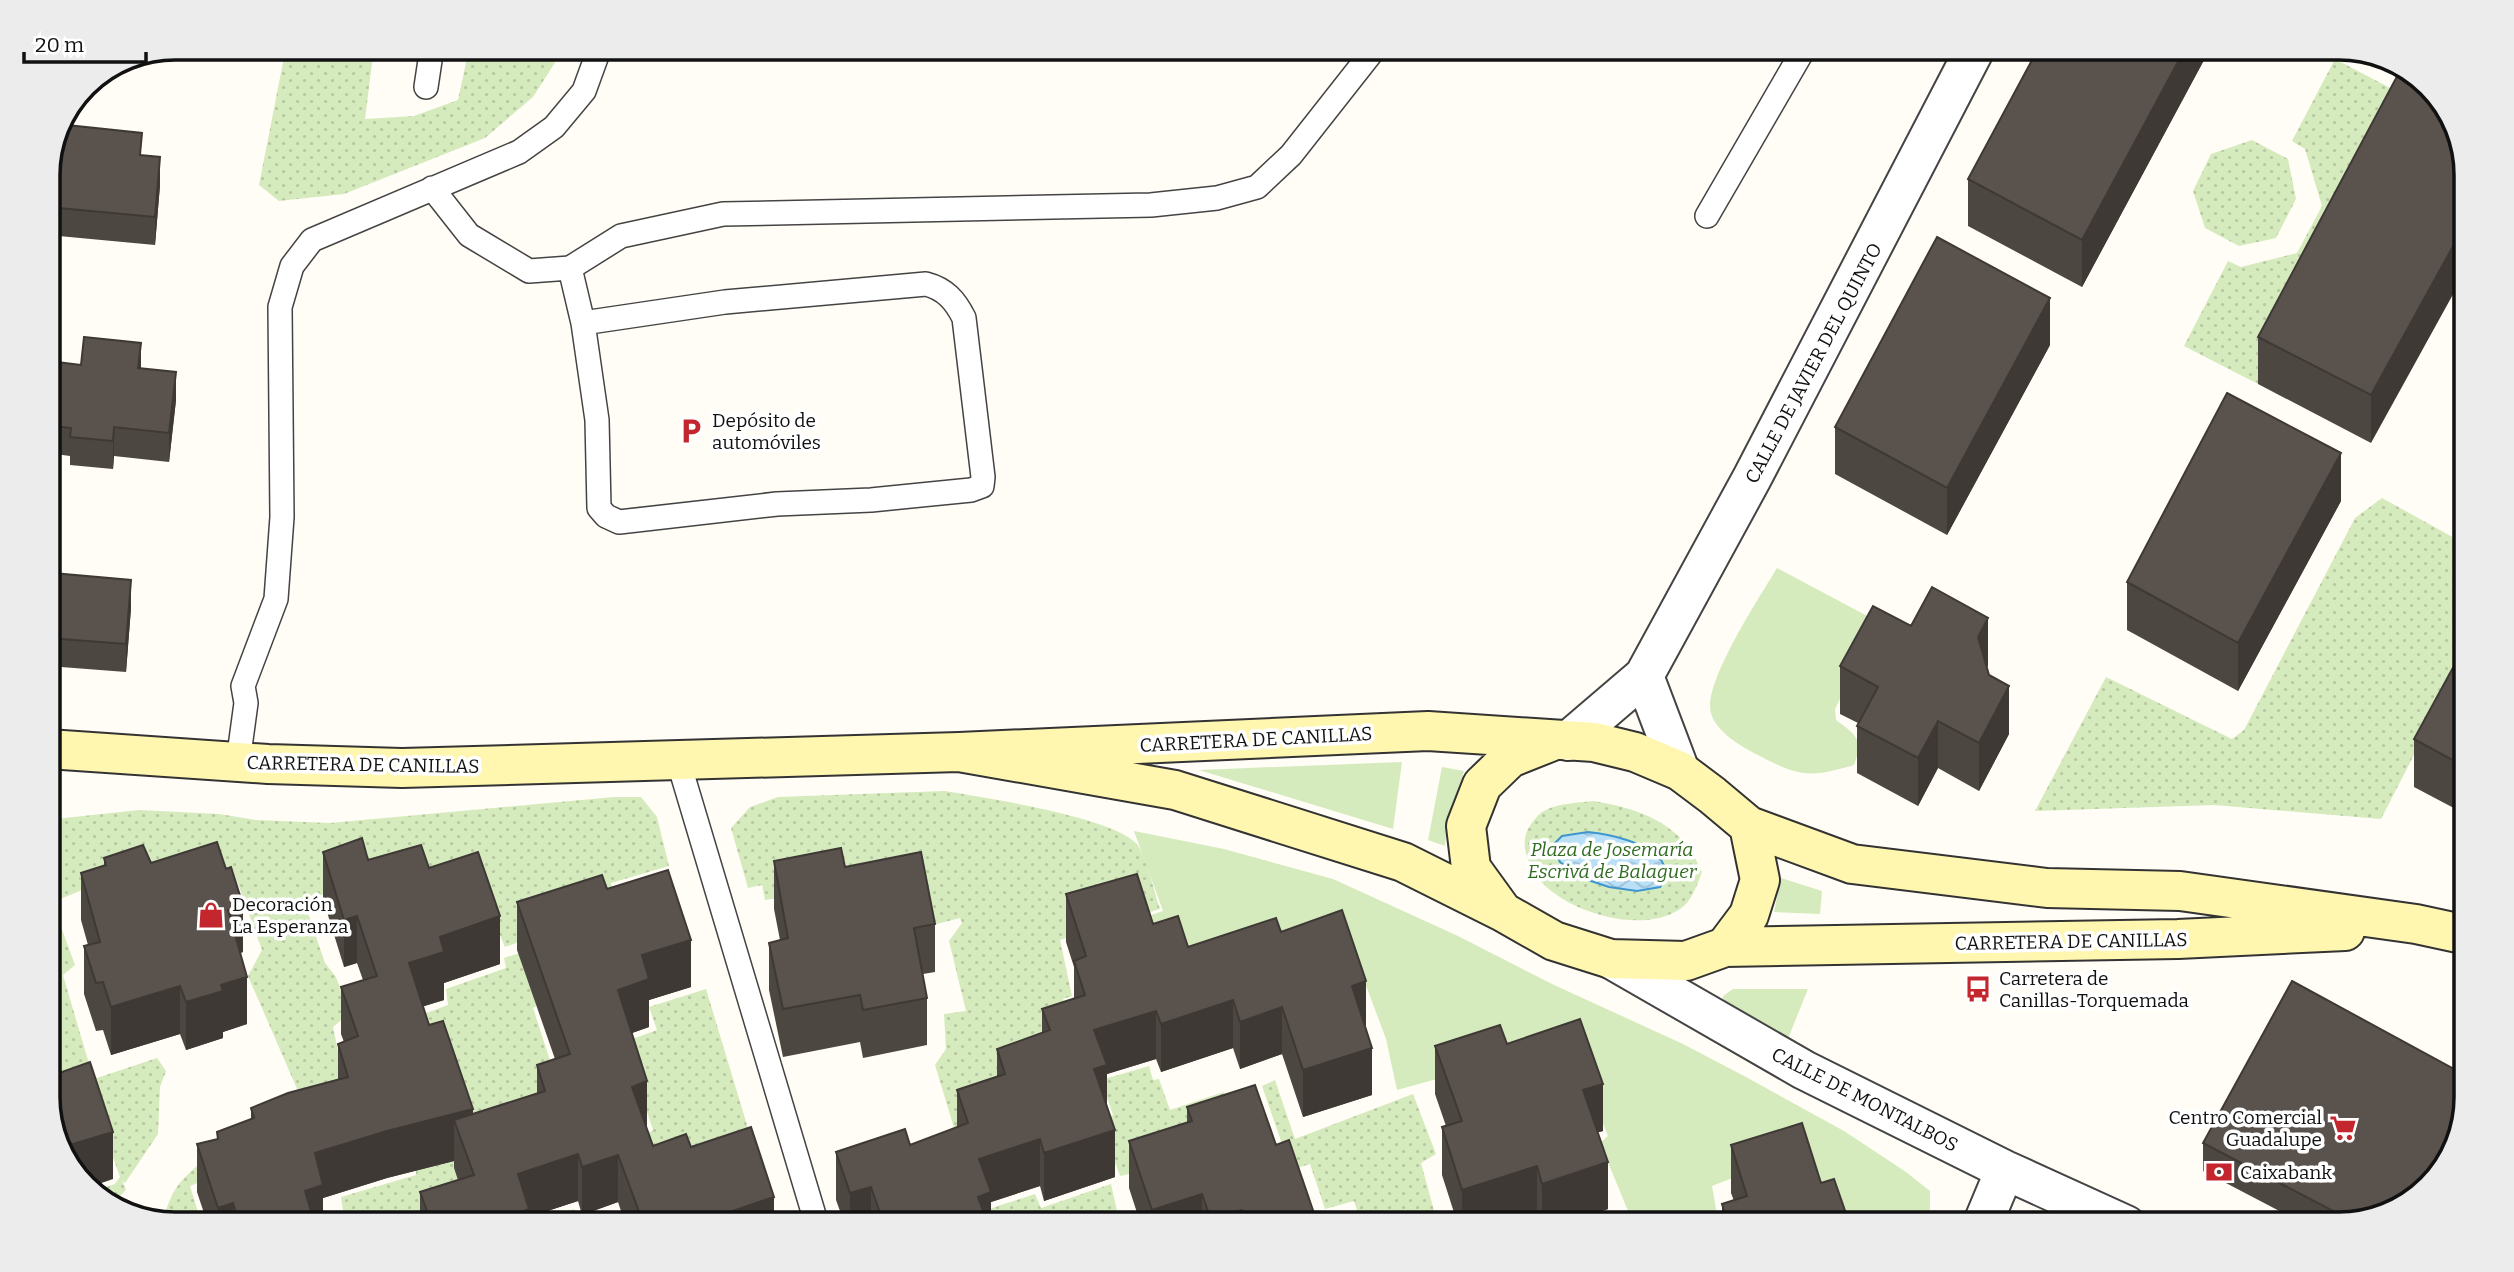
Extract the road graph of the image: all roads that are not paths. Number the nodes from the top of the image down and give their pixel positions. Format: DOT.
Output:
graph roads {
  1 [pos="430,60"];
  2 [pos="595,60"];
  3 [pos="1366,60"];
  4 [pos="1797,60"];
  5 [pos="1969,60"];
  6 [pos="426,87"];
  7 [pos="432,188"];
  8 [pos="1707,216"];
  9 [pos="570,268"];
  10 [pos="583,323"];
  11 [pos="1644,676"];
  12 [pos="1560,741"];
  13 [pos="60,750"];
  14 [pos="959,752"];
  15 [pos="678,760"];
  16 [pos="238,762"];
  17 [pos="1679,771"];
  18 [pos="1749,826"];
  19 [pos="1503,912"];
  20 [pos="2416,924"];
  21 [pos="2454,932"];
  22 [pos="1725,947"];
  23 [pos="1611,959"];
  24 [pos="2006,1170"];
  25 [pos="813,1212"];
  26 [pos="1988,1212"];
  27 [pos="2098,1212"];
  1 -- 6 [label="lane"];
  2 -- 7 [label="lane"];
  3 -- 9 [label="lane"];
  4 -- 8 [label="lane"];
  5 -- 11 [label="street, CALLE DE JAVIER DEL QUINTO"];
  7 -- 9 [label="lane"];
  7 -- 16 [label="lane"];
  9 -- 10 [label="lane"];
  10 -- 10 [label="lane"];
  11 -- 12 [label="street, CALLE DE JAVIER DEL QUINTO"];
  11 -- 17 [label="street"];
  12 -- 14 [label="street, CARRETERA DE CANILLAS"];
  12 -- 17 [label="street"];
  12 -- 19 [label="street"];
  13 -- 16 [label="street, CARRETERA DE CANILLAS"];
  14 -- 15 [label="street, CARRETERA DE CANILLAS"];
  14 -- 19 [label="street, CARRETERA DE CANILLAS"];
  15 -- 16 [label="street, CARRETERA DE CANILLAS"];
  15 -- 25 [label="lane"];
  17 -- 18 [label="street"];
  18 -- 20 [label="street, CARRETERA DE CANILLAS"];
  18 -- 22 [label="street"];
  19 -- 23 [label="street"];
  20 -- 21 [label="street, CARRETERA DE CANILLAS"];
  20 -- 22 [label="street, CARRETERA DE CANILLAS"];
  22 -- 23 [label="street"];
  23 -- 24 [label="street, CALLE DE MONTALBOS"];
  24 -- 26 [label="street"];
  24 -- 27 [label="street, CALLE DE MONTALBOS"];
}
